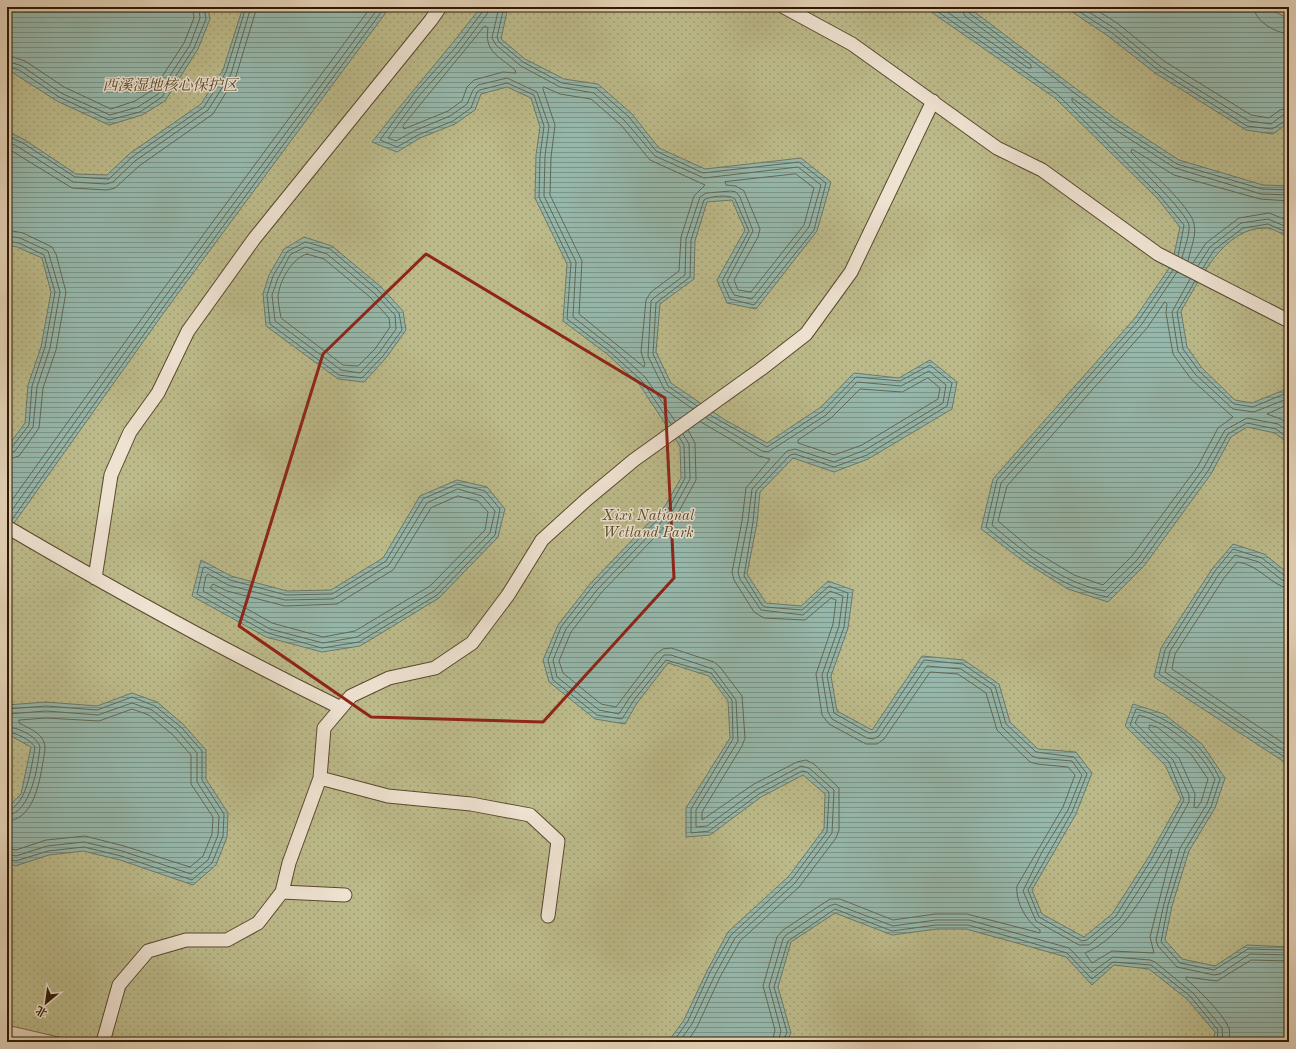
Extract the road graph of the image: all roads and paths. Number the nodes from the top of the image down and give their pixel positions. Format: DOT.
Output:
graph roads {
  1 [pos="440,7"];
  2 [pos="784,7"];
  3 [pos="933,101"];
  4 [pos="1289,321"];
  5 [pos="7,527"];
  6 [pos="95,578"];
  7 [pos="341,708"];
  8 [pos="320,778"];
  9 [pos="282,892"];
  10 [pos="345,895"];
  11 [pos="548,916"];
  12 [pos="103,1042"];
  1 -- 6 [label="lane"];
  2 -- 3 [label="lane"];
  3 -- 4 [label="lane"];
  3 -- 7 [label="lane"];
  5 -- 6 [label="lane"];
  6 -- 7 [label="lane"];
  7 -- 8 [label="lane"];
  8 -- 9 [label="lane"];
  8 -- 11 [label="lane"];
  9 -- 10 [label="lane"];
  9 -- 12 [label="lane"];
}
